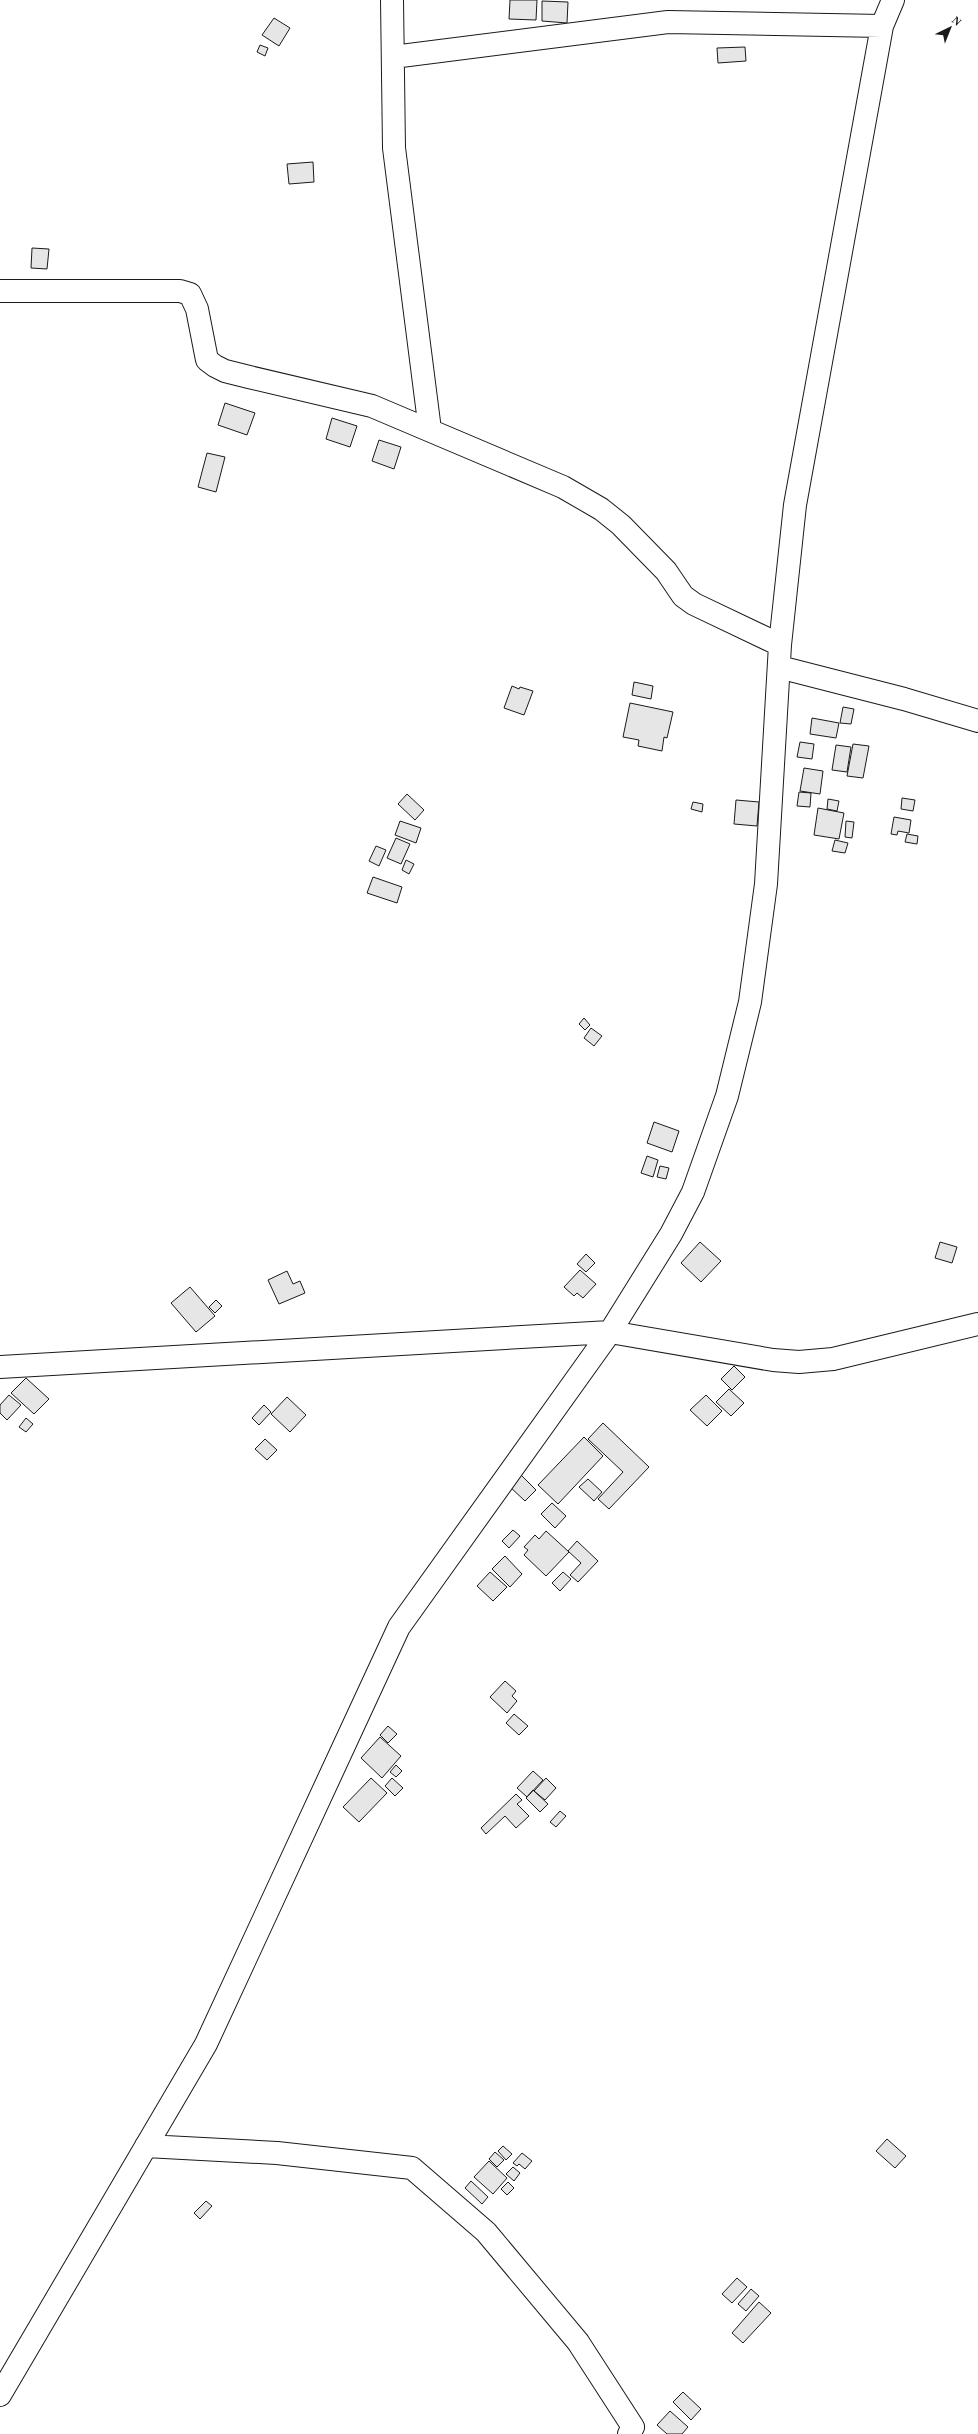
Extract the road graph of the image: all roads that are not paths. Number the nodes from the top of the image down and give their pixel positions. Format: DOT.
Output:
graph roads {
  1 [pos="392,0"];
  2 [pos="893,0"];
  3 [pos="882,26"];
  4 [pos="393,57"];
  5 [pos="0,291"];
  6 [pos="430,430"];
  7 [pos="780,645"];
  8 [pos="779,667"];
  9 [pos="978,721"];
  10 [pos="978,1324"];
  11 [pos="610,1332"];
  12 [pos="0,1367"];
  13 [pos="146,2146"];
  14 [pos="0,2395"];
  15 [pos="629,2434"];
  1 -- 4 [label="street"];
  2 -- 3 [label="street"];
  3 -- 4 [label="street"];
  3 -- 7 [label="street"];
  4 -- 6 [label="street"];
  5 -- 6 [label="street"];
  6 -- 7 [label="street"];
  7 -- 8 [label="street"];
  8 -- 9 [label="street"];
  8 -- 11 [label="street"];
  10 -- 11 [label="street"];
  11 -- 12 [label="street"];
  11 -- 13 [label="street"];
  13 -- 14 [label="street"];
  13 -- 15 [label="street"];
}
